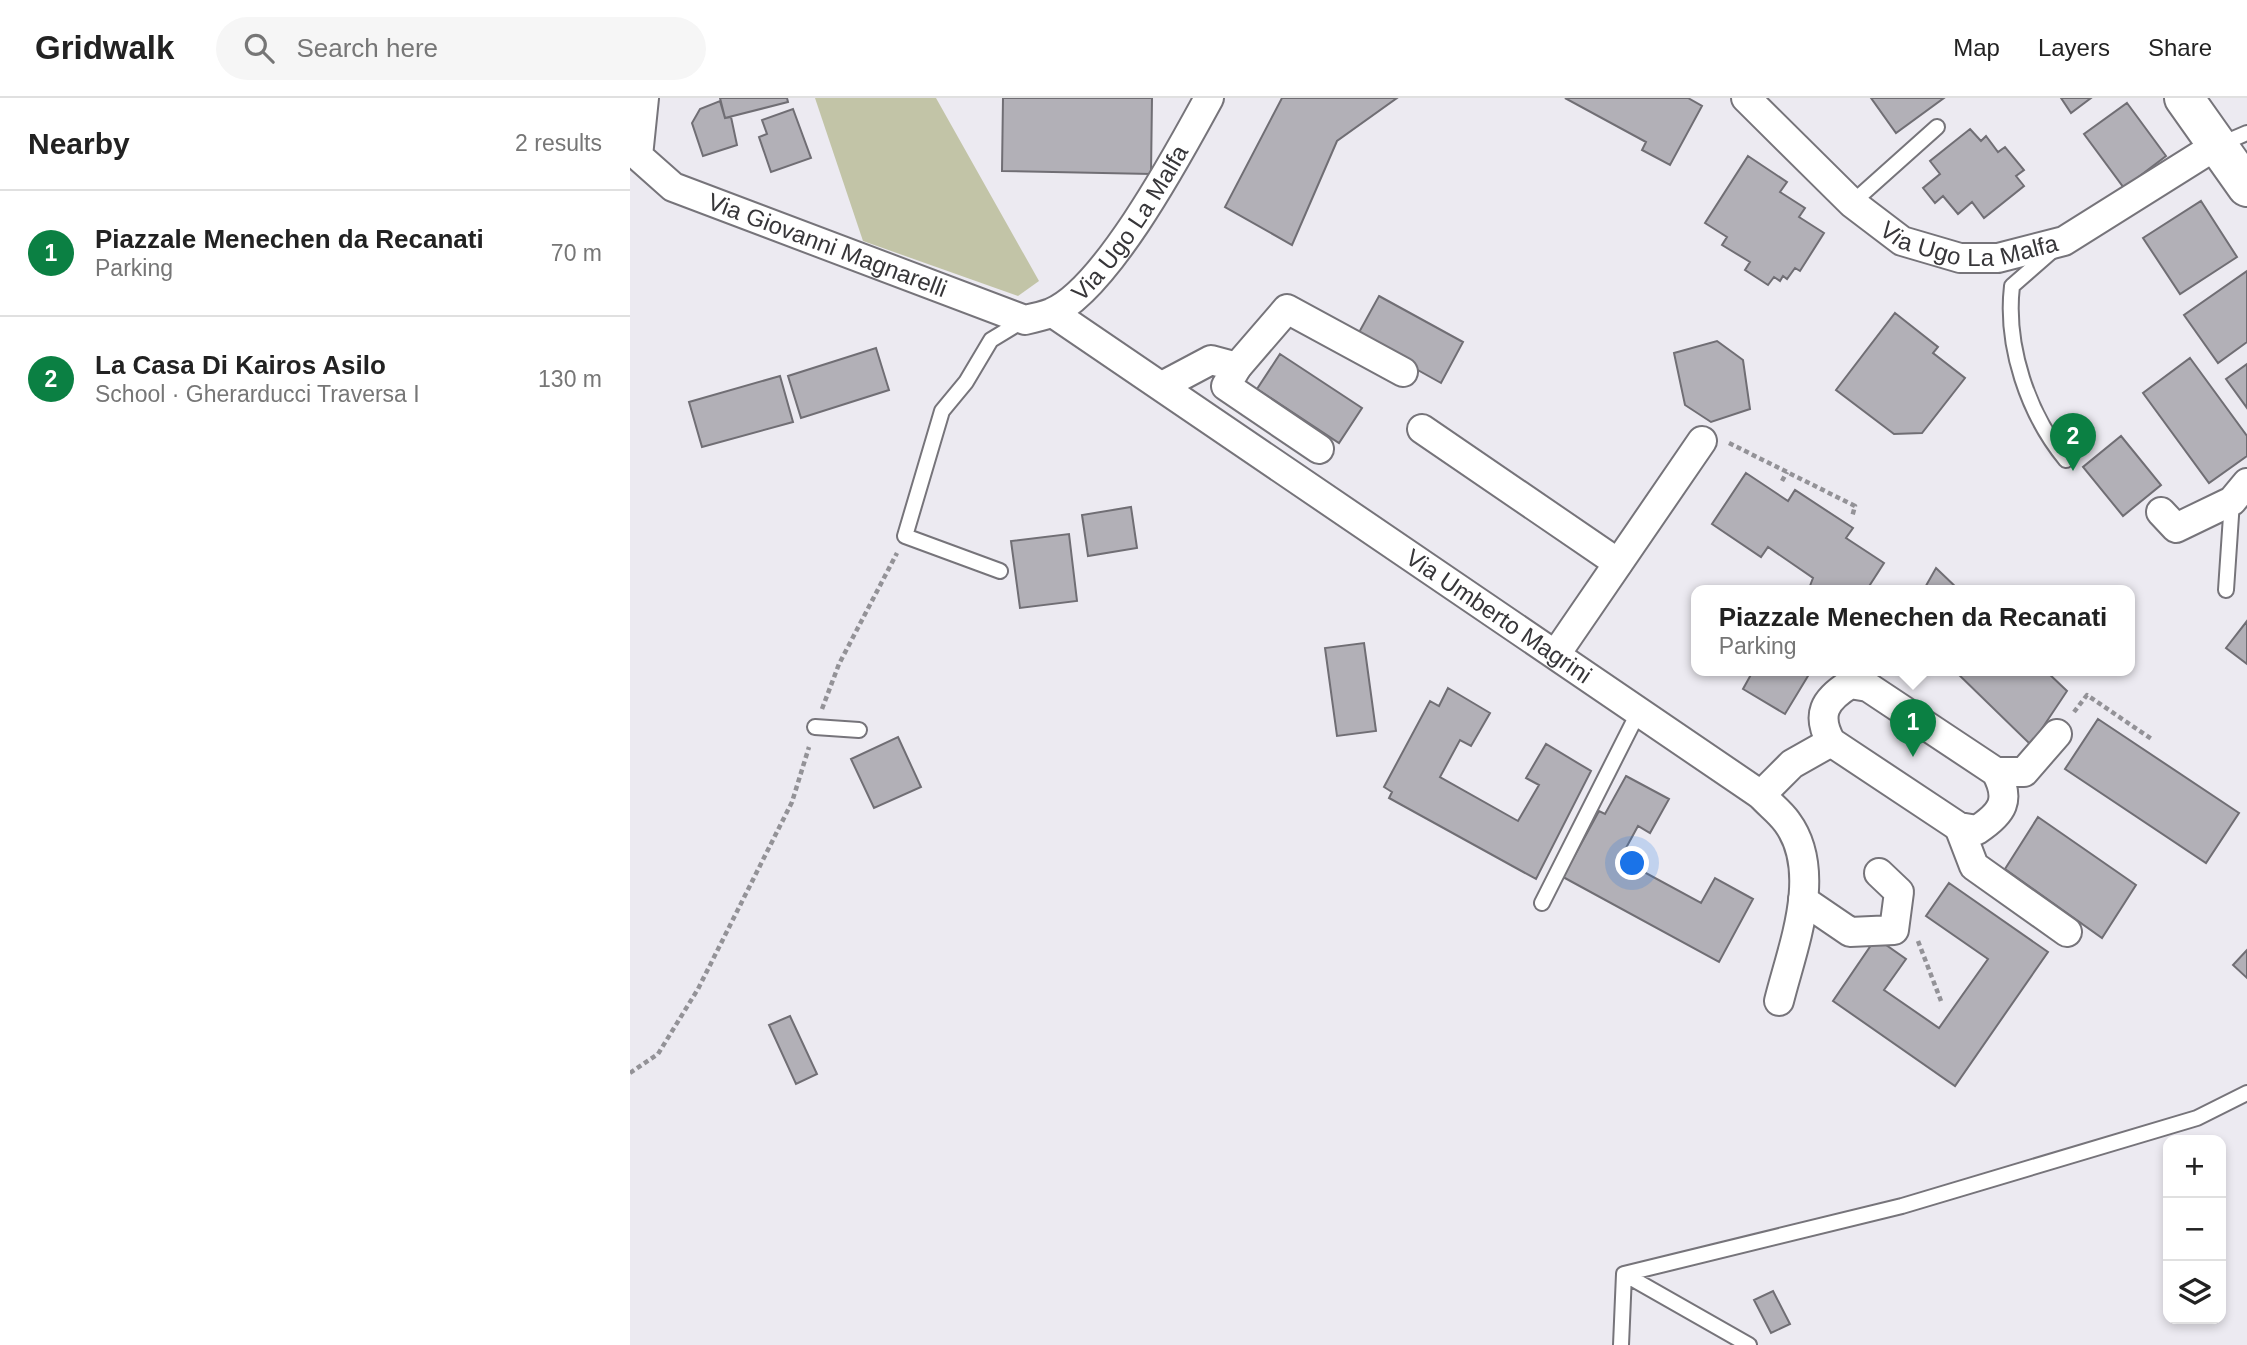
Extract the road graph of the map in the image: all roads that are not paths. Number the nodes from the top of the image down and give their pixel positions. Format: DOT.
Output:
graph roads {
  1 [pos="643,98"];
  2 [pos="1209,98"];
  3 [pos="1746,98"];
  4 [pos="2185,98"];
  5 [pos="1937,127"];
  6 [pos="2232,139"];
  7 [pos="2247,187"];
  8 [pos="1852,203"];
  9 [pos="2064,241"];
  10 [pos="1053,313"];
  11 [pos="1025,320"];
  12 [pos="1237,368"];
  13 [pos="1403,372"];
  14 [pos="1162,386"];
  15 [pos="1422,429"];
  16 [pos="1702,441"];
  17 [pos="1319,449"];
  18 [pos="2066,460"];
  19 [pos="2239,492"];
  20 [pos="2161,512"];
  21 [pos="1618,563"];
  22 [pos="1000,571"];
  23 [pos="2226,590"];
  24 [pos="1556,654"];
  25 [pos="1639,711"];
  26 [pos="815,727"];
  27 [pos="859,730"];
  28 [pos="2057,734"];
  29 [pos="1831,742"];
  30 [pos="1996,772"];
  31 [pos="1761,795"];
  32 [pos="1959,827"];
  33 [pos="1879,873"];
  34 [pos="1803,900"];
  35 [pos="1542,903"];
  36 [pos="2067,932"];
  37 [pos="1779,1001"];
  38 [pos="2247,1093"];
  39 [pos="1624,1274"];
  40 [pos="1621,1345"];
  41 [pos="1749,1345"];
  1 -- 11 [label="street, Via Giovanni Magnarelli"];
  2 -- 10 [label="street, Via Ugo La Malfa"];
  3 -- 8 [label="street, Via Ugo La Malfa"];
  4 -- 6 [label="main road"];
  5 -- 8 [label="lane"];
  6 -- 7 [label="main road"];
  6 -- 9 [label="street, Via Ugo La Malfa"];
  8 -- 9 [label="street, Via Ugo La Malfa"];
  9 -- 18 [label="lane"];
  10 -- 11 [label="street, Via Ugo La Malfa"];
  10 -- 14 [label="street, Via Umberto Magrini"];
  11 -- 22 [label="lane"];
  12 -- 13 [label="street"];
  12 -- 14 [label="street"];
  12 -- 17 [label="street"];
  14 -- 24 [label="street, Via Umberto Magrini"];
  15 -- 21 [label="street"];
  16 -- 21 [label="street"];
  19 -- 20 [label="street"];
  19 -- 23 [label="lane"];
  21 -- 24 [label="street"];
  24 -- 25 [label="street, Via Umberto Magrini"];
  25 -- 31 [label="street, Via Umberto Magrini"];
  25 -- 35 [label="lane"];
  26 -- 27 [label="lane"];
  28 -- 30 [label="street"];
  29 -- 30 [label="street"];
  29 -- 31 [label="street"];
  29 -- 32 [label="street"];
  30 -- 32 [label="street"];
  31 -- 34 [label="street, Via Umberto Magrini"];
  32 -- 36 [label="street"];
  33 -- 34 [label="street"];
  34 -- 37 [label="street, Via Umberto Magrini"];
  38 -- 39 [label="lane"];
  39 -- 40 [label="lane"];
  39 -- 41 [label="lane"];
}
